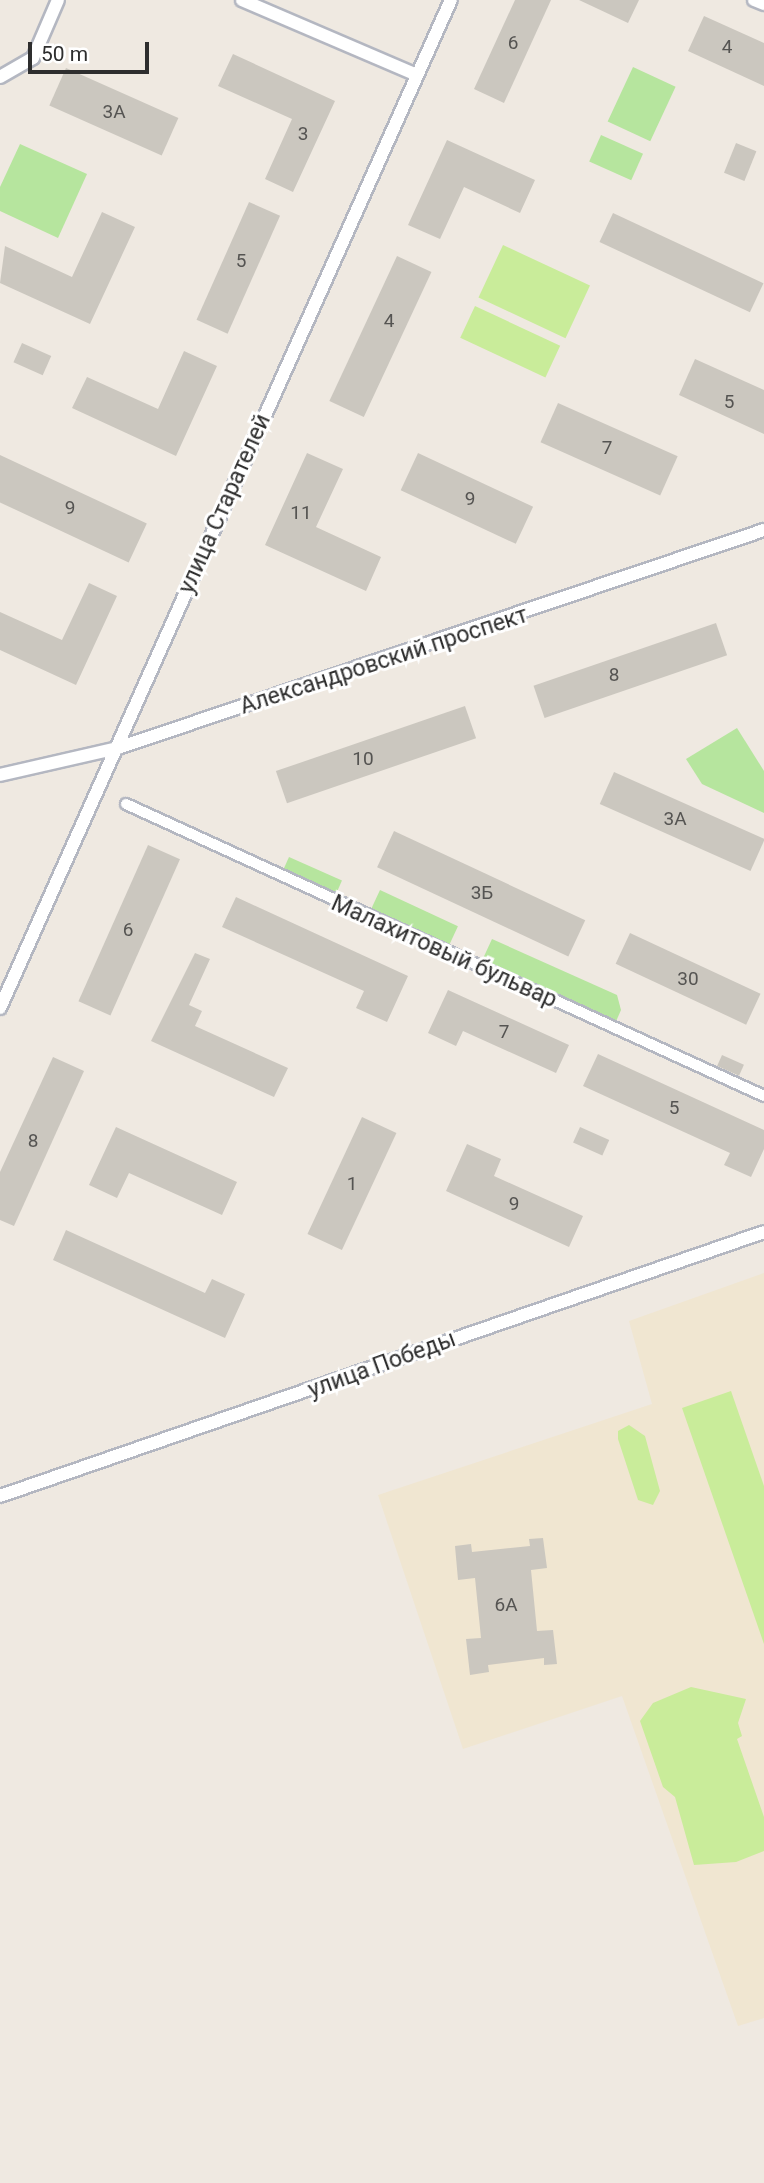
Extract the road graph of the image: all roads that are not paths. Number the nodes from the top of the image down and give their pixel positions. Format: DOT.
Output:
graph roads {
  1 [pos="58,0"];
  2 [pos="242,0"];
  3 [pos="451,0"];
  4 [pos="754,0"];
  5 [pos="764,4"];
  6 [pos="417,75"];
  7 [pos="0,77"];
  8 [pos="764,530"];
  9 [pos="118,748"];
  10 [pos="0,775"];
  11 [pos="126,804"];
  12 [pos="0,1008"];
  13 [pos="764,1096"];
  14 [pos="764,1232"];
  15 [pos="0,1496"];
  1 -- 7 [label="street"];
  2 -- 6 [label="street"];
  3 -- 6 [label="street, улица Старателей"];
  4 -- 5 [label="street"];
  6 -- 9 [label="street, улица Старателей"];
  8 -- 9 [label="street, Александровский проспект"];
  9 -- 10 [label="street, Александровский проспект"];
  9 -- 12 [label="street, улица Старателей"];
  11 -- 13 [label="street, Малахитовый бульвар"];
  14 -- 15 [label="street, улица Победы"];
}
